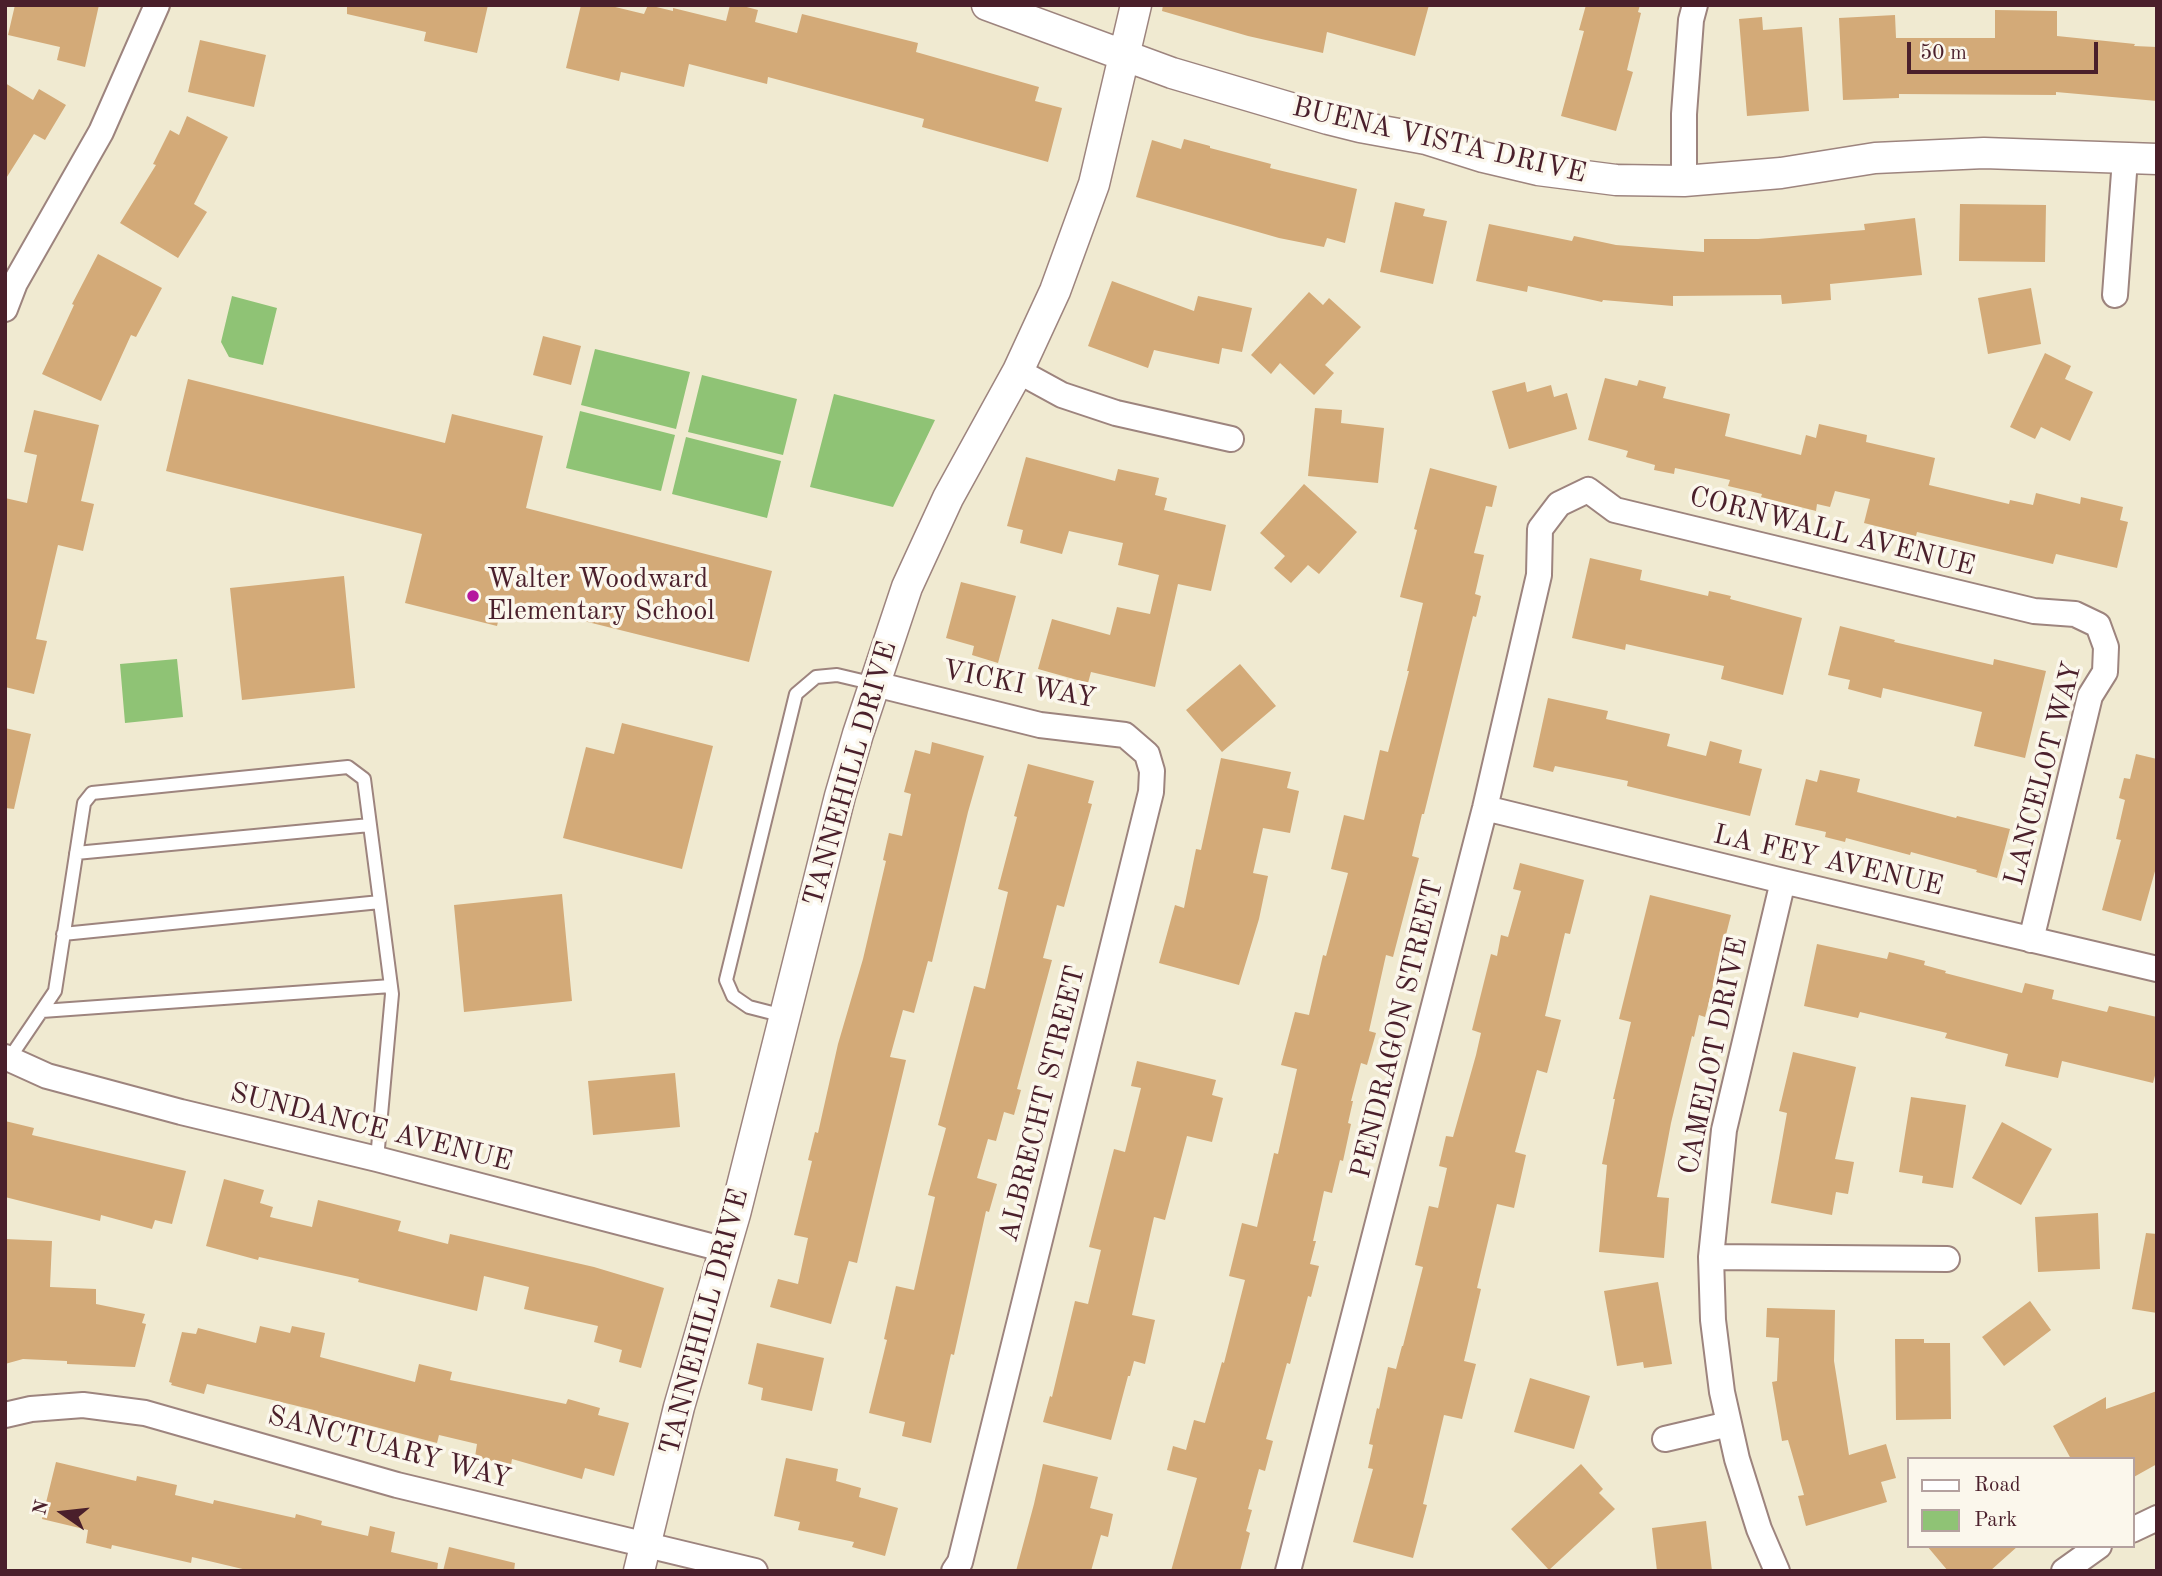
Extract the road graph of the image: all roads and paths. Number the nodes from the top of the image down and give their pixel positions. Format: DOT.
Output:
graph roads {
  1 [pos="157,5"];
  2 [pos="987,5"];
  3 [pos="1136,5"];
  4 [pos="1695,5"];
  5 [pos="1125,57"];
  6 [pos="2125,159"];
  7 [pos="2157,159"];
  8 [pos="1684,181"];
  9 [pos="2115,295"];
  10 [pos="5,309"];
  11 [pos="1018,371"];
  12 [pos="1231,439"];
  13 [pos="1559,504"];
  14 [pos="2098,625"];
  15 [pos="875,684"];
  16 [pos="1147,754"];
  17 [pos="1485,808"];
  18 [pos="370,825"];
  19 [pos="76,853"];
  20 [pos="1783,881"];
  21 [pos="380,902"];
  22 [pos="64,934"];
  23 [pos="2031,940"];
  24 [pos="2157,969"];
  25 [pos="391,986"];
  26 [pos="42,1011"];
  27 [pos="785,1016"];
  28 [pos="7,1058"];
  29 [pos="377,1159"];
  30 [pos="726,1250"];
  31 [pos="1711,1257"];
  32 [pos="1947,1259"];
  33 [pos="5,1415"];
  34 [pos="1729,1424"];
  35 [pos="1665,1439"];
  36 [pos="2157,1518"];
  37 [pos="2134,1529"];
  38 [pos="2096,1548"];
  39 [pos="642,1557"];
  40 [pos="755,1571"];
  41 [pos="954,1571"];
  42 [pos="1288,1571"];
  43 [pos="1777,1571"];
  44 [pos="2064,1571"];
  1 -- 10 [label="street"];
  2 -- 5 [label="street, BUENA VISTA DRIVE"];
  3 -- 5 [label="street, TANNEHILL DRIVE"];
  4 -- 8 [label="street"];
  5 -- 8 [label="street, BUENA VISTA DRIVE"];
  5 -- 11 [label="street, TANNEHILL DRIVE"];
  6 -- 7 [label="street, BUENA VISTA DRIVE"];
  6 -- 8 [label="street, BUENA VISTA DRIVE"];
  6 -- 9 [label="street"];
  11 -- 12 [label="street"];
  11 -- 15 [label="street, TANNEHILL DRIVE"];
  13 -- 14 [label="street, CORNWALL AVENUE"];
  13 -- 17 [label="street, PENDRAGON STREET"];
  14 -- 23 [label="street, LANCELOT WAY"];
  15 -- 16 [label="street, VICKI WAY"];
  15 -- 27 [label="street, TANNEHILL DRIVE"];
  15 -- 27 [label="lane"];
  16 -- 41 [label="street, ALBRECHT STREET"];
  17 -- 20 [label="street, LA FEY AVENUE"];
  17 -- 42 [label="street, PENDRAGON STREET"];
  18 -- 19 [label="lane"];
  18 -- 19 [label="lane"];
  18 -- 21 [label="lane"];
  19 -- 22 [label="lane"];
  20 -- 23 [label="street, LA FEY AVENUE"];
  20 -- 31 [label="street, CAMELOT DRIVE"];
  21 -- 22 [label="lane"];
  21 -- 25 [label="lane"];
  22 -- 26 [label="lane"];
  23 -- 24 [label="street, LA FEY AVENUE"];
  25 -- 26 [label="lane"];
  25 -- 29 [label="lane"];
  26 -- 28 [label="lane"];
  27 -- 30 [label="street, TANNEHILL DRIVE"];
  28 -- 29 [label="street, SUNDANCE AVENUE"];
  29 -- 30 [label="street, SUNDANCE AVENUE"];
  30 -- 39 [label="street, TANNEHILL DRIVE"];
  31 -- 32 [label="street"];
  31 -- 34 [label="street, CAMELOT DRIVE"];
  33 -- 39 [label="street, SANCTUARY WAY"];
  34 -- 35 [label="street"];
  34 -- 43 [label="street, CAMELOT DRIVE"];
  36 -- 37 [label="street"];
  38 -- 44 [label="street"];
  39 -- 40 [label="street, SANCTUARY WAY"];
}
